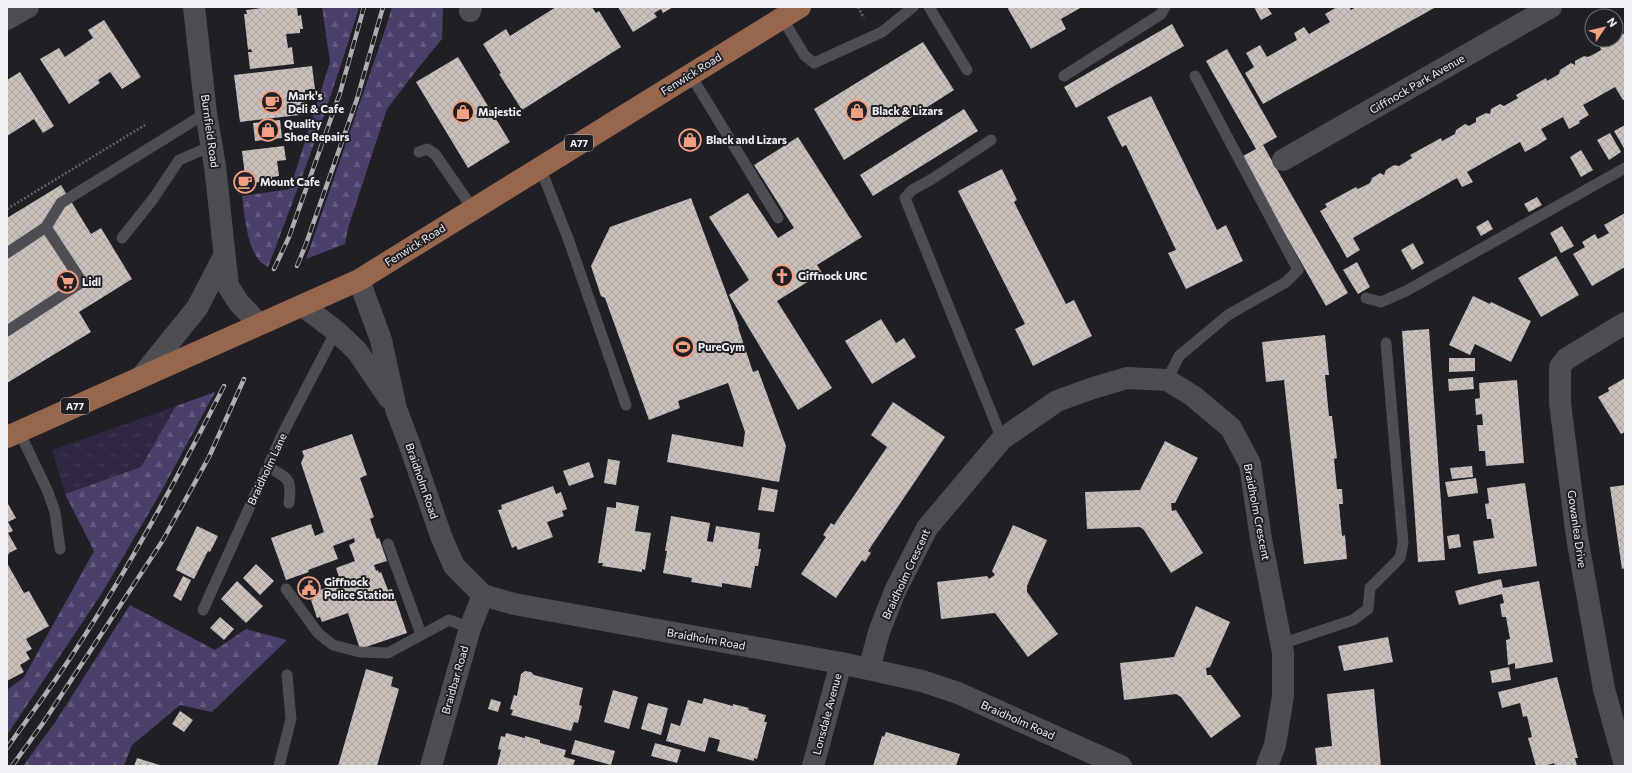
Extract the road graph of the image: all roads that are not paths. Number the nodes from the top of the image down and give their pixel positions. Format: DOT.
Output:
graph roads {
  1 [pos="28,7"];
  2 [pos="194,7"];
  3 [pos="913,7"];
  4 [pos="929,7"];
  5 [pos="1166,7"];
  6 [pos="1551,7"];
  7 [pos="790,11"];
  8 [pos="7,19"];
  9 [pos="967,70"];
  10 [pos="690,74"];
  11 [pos="1064,76"];
  12 [pos="1195,76"];
  13 [pos="206,113"];
  14 [pos="991,140"];
  15 [pos="212,146"];
  16 [pos="419,152"];
  17 [pos="1282,160"];
  18 [pos="540,167"];
  19 [pos="1625,168"];
  20 [pos="473,209"];
  21 [pos="778,218"];
  22 [pos="46,227"];
  23 [pos="122,238"];
  24 [pos="7,253"];
  25 [pos="224,256"];
  26 [pos="359,280"];
  27 [pos="1366,298"];
  28 [pos="303,306"];
  29 [pos="1625,323"];
  30 [pos="259,324"];
  31 [pos="7,331"];
  32 [pos="336,331"];
  33 [pos="1386,343"];
  34 [pos="142,376"];
  35 [pos="1167,380"];
  36 [pos="626,405"];
  37 [pos="396,409"];
  38 [pos="13,434"];
  39 [pos="1002,439"];
  40 [pos="268,466"];
  41 [pos="289,503"];
  42 [pos="388,544"];
  43 [pos="60,549"];
  44 [pos="286,589"];
  45 [pos="483,595"];
  46 [pos="203,610"];
  47 [pos="470,628"];
  48 [pos="421,634"];
  49 [pos="1281,644"];
  50 [pos="841,663"];
  51 [pos="869,669"];
  52 [pos="287,675"];
  53 [pos="1625,765"];
  54 [pos="279,766"];
  55 [pos="430,766"];
  56 [pos="813,766"];
  57 [pos="1121,766"];
  58 [pos="1266,766"];
  1 -- 8 [label="street"];
  2 -- 13 [label="street, Burnfield Road"];
  3 -- 7 [label="lane"];
  4 -- 9 [label="lane"];
  5 -- 11 [label="lane"];
  6 -- 17 [label="street, Giffnock Park Avenue"];
  7 -- 10 [label="main road, Fenwick Road / A77"];
  10 -- 18 [label="main road, Fenwick Road / A77"];
  10 -- 21 [label="lane"];
  12 -- 35 [label="lane"];
  13 -- 15 [label="street, Burnfield Road"];
  13 -- 22 [label="lane"];
  14 -- 39 [label="lane"];
  15 -- 23 [label="lane"];
  15 -- 25 [label="street, Burnfield Road"];
  16 -- 20 [label="lane"];
  18 -- 20 [label="main road, Fenwick Road / A77"];
  18 -- 36 [label="lane"];
  19 -- 27 [label="lane"];
  20 -- 26 [label="main road, Fenwick Road / A77"];
  22 -- 24 [label="lane"];
  22 -- 31 [label="lane"];
  25 -- 30 [label="street, Burnfield Road"];
  25 -- 34 [label="street"];
  26 -- 28 [label="main road, Fenwick Road / A77"];
  26 -- 37 [label="street, Braidholm Road"];
  28 -- 30 [label="main road, Fenwick Road / A77"];
  28 -- 32 [label="street, Braidholm Road"];
  29 -- 53 [label="street, Gowanlea Drive"];
  30 -- 34 [label="main road, Fenwick Road / A77"];
  32 -- 37 [label="street, Braidholm Road"];
  32 -- 40 [label="lane, Braidholm Lane"];
  33 -- 49 [label="lane"];
  34 -- 38 [label="main road, Fenwick Road / A77"];
  35 -- 39 [label="street, Braidholm Crescent"];
  35 -- 49 [label="street, Braidholm Crescent"];
  37 -- 45 [label="street, Braidholm Road"];
  38 -- 43 [label="lane"];
  39 -- 51 [label="street, Braidholm Crescent"];
  40 -- 41 [label="lane"];
  40 -- 46 [label="lane, Braidholm Lane"];
  42 -- 48 [label="lane"];
  44 -- 48 [label="lane"];
  45 -- 47 [label="street, Braidbar Road"];
  45 -- 50 [label="street, Braidholm Road"];
  47 -- 48 [label="lane"];
  47 -- 55 [label="street, Braidbar Road"];
  49 -- 58 [label="street, Braidholm Crescent"];
  50 -- 51 [label="street, Braidholm Road"];
  50 -- 56 [label="street, Lonsdale Avenue"];
  51 -- 57 [label="street, Braidholm Road"];
  52 -- 54 [label="lane"];
}
